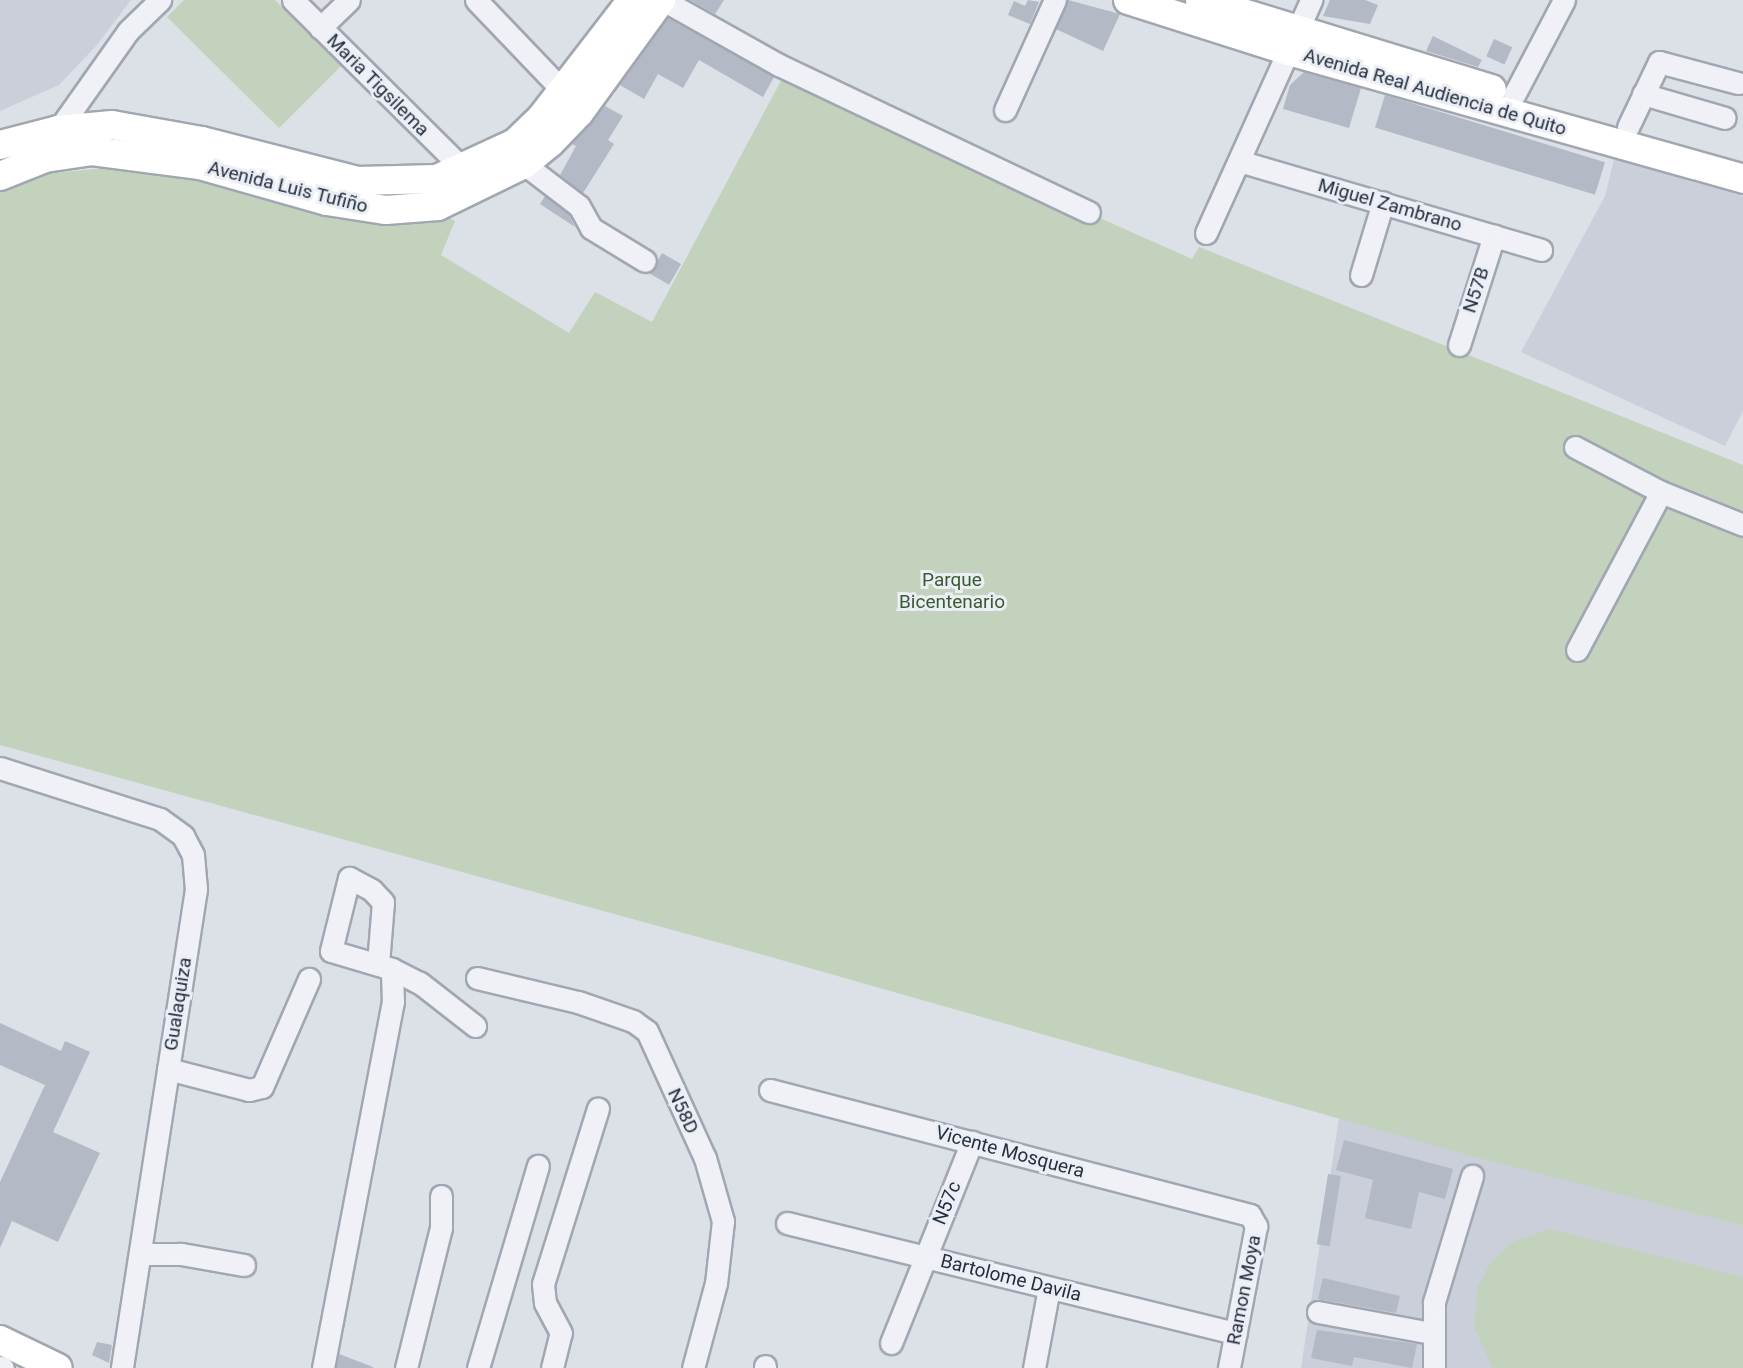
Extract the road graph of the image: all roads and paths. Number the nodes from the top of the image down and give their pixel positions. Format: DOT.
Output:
graph roads {
  1 [pos="160,0"];
  2 [pos="293,0"];
  3 [pos="349,0"];
  4 [pos="476,0"];
  5 [pos="632,0"];
  6 [pos="662,0"];
  7 [pos="1055,0"];
  8 [pos="1128,0"];
  9 [pos="1200,0"];
  10 [pos="1311,0"];
  11 [pos="1564,0"];
  12 [pos="320,28"];
  13 [pos="1293,41"];
  14 [pos="611,48"];
  15 [pos="1738,83"];
  16 [pos="563,91"];
  17 [pos="1643,93"];
  18 [pos="1514,95"];
  19 [pos="1005,110"];
  20 [pos="1725,118"];
  21 [pos="1628,127"];
  22 [pos="58,130"];
  23 [pos="2,142"];
  24 [pos="216,158"];
  25 [pos="1743,160"];
  26 [pos="1239,161"];
  27 [pos="463,169"];
  28 [pos="0,176"];
  29 [pos="1743,179"];
  30 [pos="533,180"];
  31 [pos="1383,202"];
  32 [pos="1089,212"];
  33 [pos="1206,233"];
  34 [pos="1494,235"];
  35 [pos="1541,250"];
  36 [pos="645,261"];
  37 [pos="1362,275"];
  38 [pos="1458,345"];
  39 [pos="1575,447"];
  40 [pos="1661,492"];
  41 [pos="1743,525"];
  42 [pos="1577,650"];
  43 [pos="0,768"];
  44 [pos="477,978"];
  45 [pos="309,979"];
  46 [pos="475,1027"];
  47 [pos="168,1069"];
  48 [pos="770,1090"];
  49 [pos="598,1108"];
  50 [pos="972,1142"];
  51 [pos="538,1166"];
  52 [pos="1472,1176"];
  53 [pos="441,1196"];
  54 [pos="1250,1215"];
  55 [pos="787,1223"];
  56 [pos="140,1254"];
  57 [pos="925,1256"];
  58 [pos="244,1265"];
  59 [pos="1049,1288"];
  60 [pos="1318,1312"];
  61 [pos="1236,1333"];
  62 [pos="1431,1333"];
  63 [pos="0,1340"];
  64 [pos="891,1342"];
  65 [pos="0,1349"];
  66 [pos="40,1368"];
  67 [pos="58,1368"];
  68 [pos="122,1368"];
  69 [pos="323,1368"];
  70 [pos="406,1368"];
  71 [pos="478,1368"];
  72 [pos="552,1368"];
  73 [pos="693,1368"];
  74 [pos="1034,1368"];
  75 [pos="1229,1368"];
  76 [pos="1434,1368"];
  1 -- 22 [label="street"];
  2 -- 12 [label="street, Maria Tigsilema"];
  3 -- 12 [label="street"];
  4 -- 16 [label="street"];
  5 -- 14 [label="main road, Avenida Luis Tufiño"];
  6 -- 14 [label="main road, Avenida Luis Tufiño"];
  6 -- 32 [label="street"];
  7 -- 19 [label="street"];
  8 -- 13 [label="main road, Avenida Real Audiencia de Quito"];
  9 -- 13 [label="main road, Avenida Real Audiencia de Quito"];
  10 -- 13 [label="street"];
  11 -- 18 [label="street"];
  12 -- 27 [label="street, Maria Tigsilema"];
  13 -- 18 [label="main road, Avenida Real Audiencia de Quito"];
  13 -- 26 [label="street"];
  13 -- 29 [label="main road, Avenida Real Audiencia de Quito"];
  14 -- 16 [label="main road, Avenida Luis Tufiño"];
  14 -- 30 [label="main road, Avenida Luis Tufiño"];
  15 -- 17 [label="street"];
  16 -- 27 [label="main road, Avenida Luis Tufiño"];
  17 -- 20 [label="street"];
  17 -- 21 [label="street"];
  18 -- 21 [label="main road, Avenida Real Audiencia de Quito"];
  21 -- 25 [label="main road, Avenida Real Audiencia de Quito"];
  22 -- 23 [label="main road, Avenida Luis Tufiño"];
  22 -- 24 [label="main road, Avenida Luis Tufiño"];
  24 -- 27 [label="main road, Avenida Luis Tufiño"];
  24 -- 28 [label="main road, Avenida Luis Tufiño"];
  24 -- 30 [label="main road, Avenida Luis Tufiño"];
  26 -- 31 [label="street, Miguel Zambrano"];
  26 -- 33 [label="street"];
  30 -- 36 [label="street"];
  31 -- 34 [label="street, Miguel Zambrano"];
  31 -- 37 [label="street"];
  34 -- 35 [label="street, Miguel Zambrano"];
  34 -- 38 [label="street, N57B"];
  39 -- 40 [label="street"];
  40 -- 41 [label="street"];
  40 -- 42 [label="street"];
  43 -- 47 [label="street, Gualaquiza"];
  44 -- 73 [label="street, N58D"];
  45 -- 47 [label="street"];
  46 -- 69 [label="street"];
  47 -- 56 [label="street, Gualaquiza"];
  48 -- 50 [label="street, Vicente Mosquera"];
  49 -- 72 [label="street"];
  50 -- 54 [label="street, Vicente Mosquera"];
  50 -- 57 [label="street, N57c"];
  51 -- 71 [label="street"];
  52 -- 62 [label="street"];
  53 -- 70 [label="street"];
  54 -- 61 [label="street, Ramon Moya"];
  55 -- 57 [label="street, Bartolome Davila"];
  56 -- 58 [label="street"];
  56 -- 68 [label="street, Gualaquiza"];
  57 -- 59 [label="street, Bartolome Davila"];
  57 -- 64 [label="street, N57c"];
  59 -- 61 [label="street, Bartolome Davila"];
  59 -- 74 [label="street"];
  60 -- 62 [label="street"];
  61 -- 75 [label="street, Ramon Moya"];
  62 -- 76 [label="street"];
  63 -- 67 [label="main road"];
  65 -- 66 [label="street"];
}
